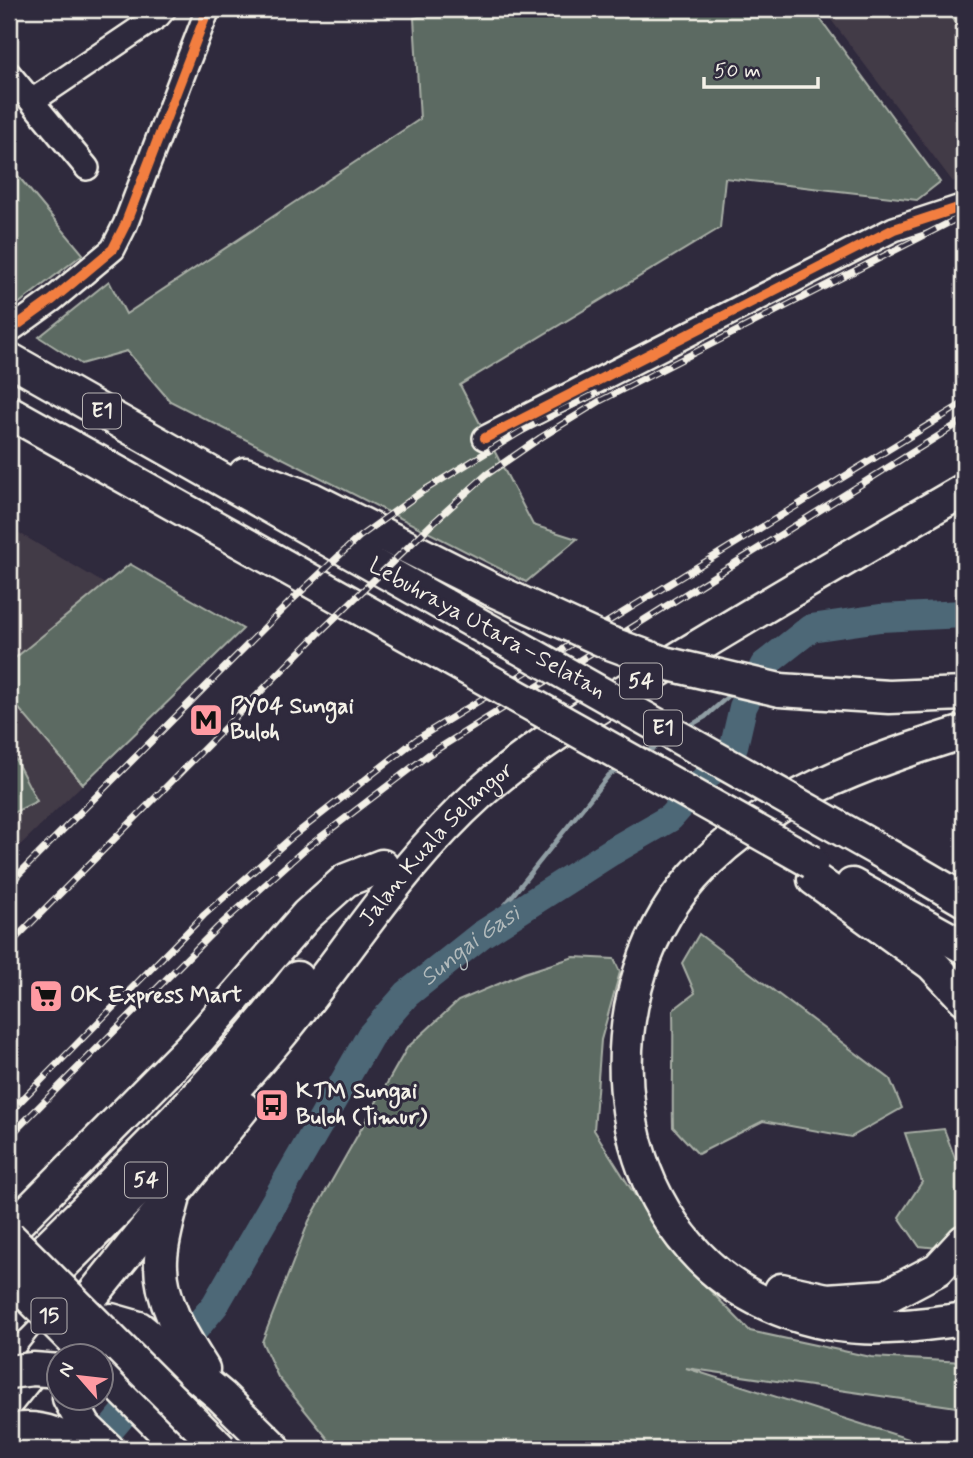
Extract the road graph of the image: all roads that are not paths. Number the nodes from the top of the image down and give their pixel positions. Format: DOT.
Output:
graph roads {
  1 [pos="164,9"];
  2 [pos="208,9"];
  3 [pos="9,74"];
  4 [pos="32,101"];
  5 [pos="87,168"];
  6 [pos="964,206"];
  7 [pos="9,331"];
  8 [pos="9,359"];
  9 [pos="9,412"];
  10 [pos="485,438"];
  11 [pos="196,464"];
  12 [pos="964,466"];
  13 [pos="964,490"];
  14 [pos="964,694"];
  15 [pos="964,732"];
  16 [pos="964,748"];
  17 [pos="382,866"];
  18 [pos="813,871"];
  19 [pos="964,900"];
  20 [pos="964,947"];
  21 [pos="964,998"];
  22 [pos="278,1037"];
  23 [pos="175,1193"];
  24 [pos="9,1231"];
  25 [pos="9,1237"];
  26 [pos="964,1241"];
  27 [pos="9,1276"];
  28 [pos="9,1285"];
  29 [pos="9,1318"];
  30 [pos="964,1320"];
  31 [pos="166,1335"];
  32 [pos="74,1342"];
  33 [pos="75,1342"];
  34 [pos="46,1369"];
  35 [pos="9,1372"];
  36 [pos="116,1392"];
  37 [pos="9,1399"];
  38 [pos="72,1412"];
  39 [pos="9,1431"];
  40 [pos="78,1439"];
  41 [pos="108,1449"];
  42 [pos="182,1449"];
  43 [pos="221,1449"];
  44 [pos="275,1449"];
  1 -- 4 [label="street"];
  2 -- 7 [label="street"];
  3 -- 4 [label="street"];
  4 -- 5 [label="street"];
  6 -- 10 [label="street"];
  8 -- 11 [label="highway, Lebuhraya Utara–Selatan / E1"];
  9 -- 18 [label="highway, Lebuhraya Utara–Selatan / E1, bridge"];
  11 -- 14 [label="highway, bridge"];
  11 -- 19 [label="highway, Lebuhraya Utara–Selatan / E1, bridge"];
  12 -- 17 [label="highway, Jalan Kuala Selangor / 54"];
  13 -- 22 [label="highway, Jalan Kuala Selangor / 54"];
  15 -- 30 [label="highway"];
  16 -- 26 [label="highway"];
  17 -- 24 [label="highway"];
  17 -- 28 [label="highway, Jalan Kuala Selangor / 54"];
  18 -- 20 [label="highway, Lebuhraya Utara–Selatan / E1"];
  18 -- 21 [label="highway"];
  22 -- 23 [label="highway"];
  22 -- 29 [label="highway, Jalan Kuala Selangor / 54"];
  23 -- 31 [label="highway"];
  23 -- 37 [label="highway"];
  25 -- 43 [label="highway, 15, bridge"];
  27 -- 33 [label="highway, 15, bridge"];
  31 -- 32 [label="highway"];
  31 -- 44 [label="highway"];
  34 -- 35 [label="highway, bridge"];
  36 -- 42 [label="highway"];
  38 -- 40 [label="highway"];
  39 -- 40 [label="highway"];
  40 -- 41 [label="highway"];
}
